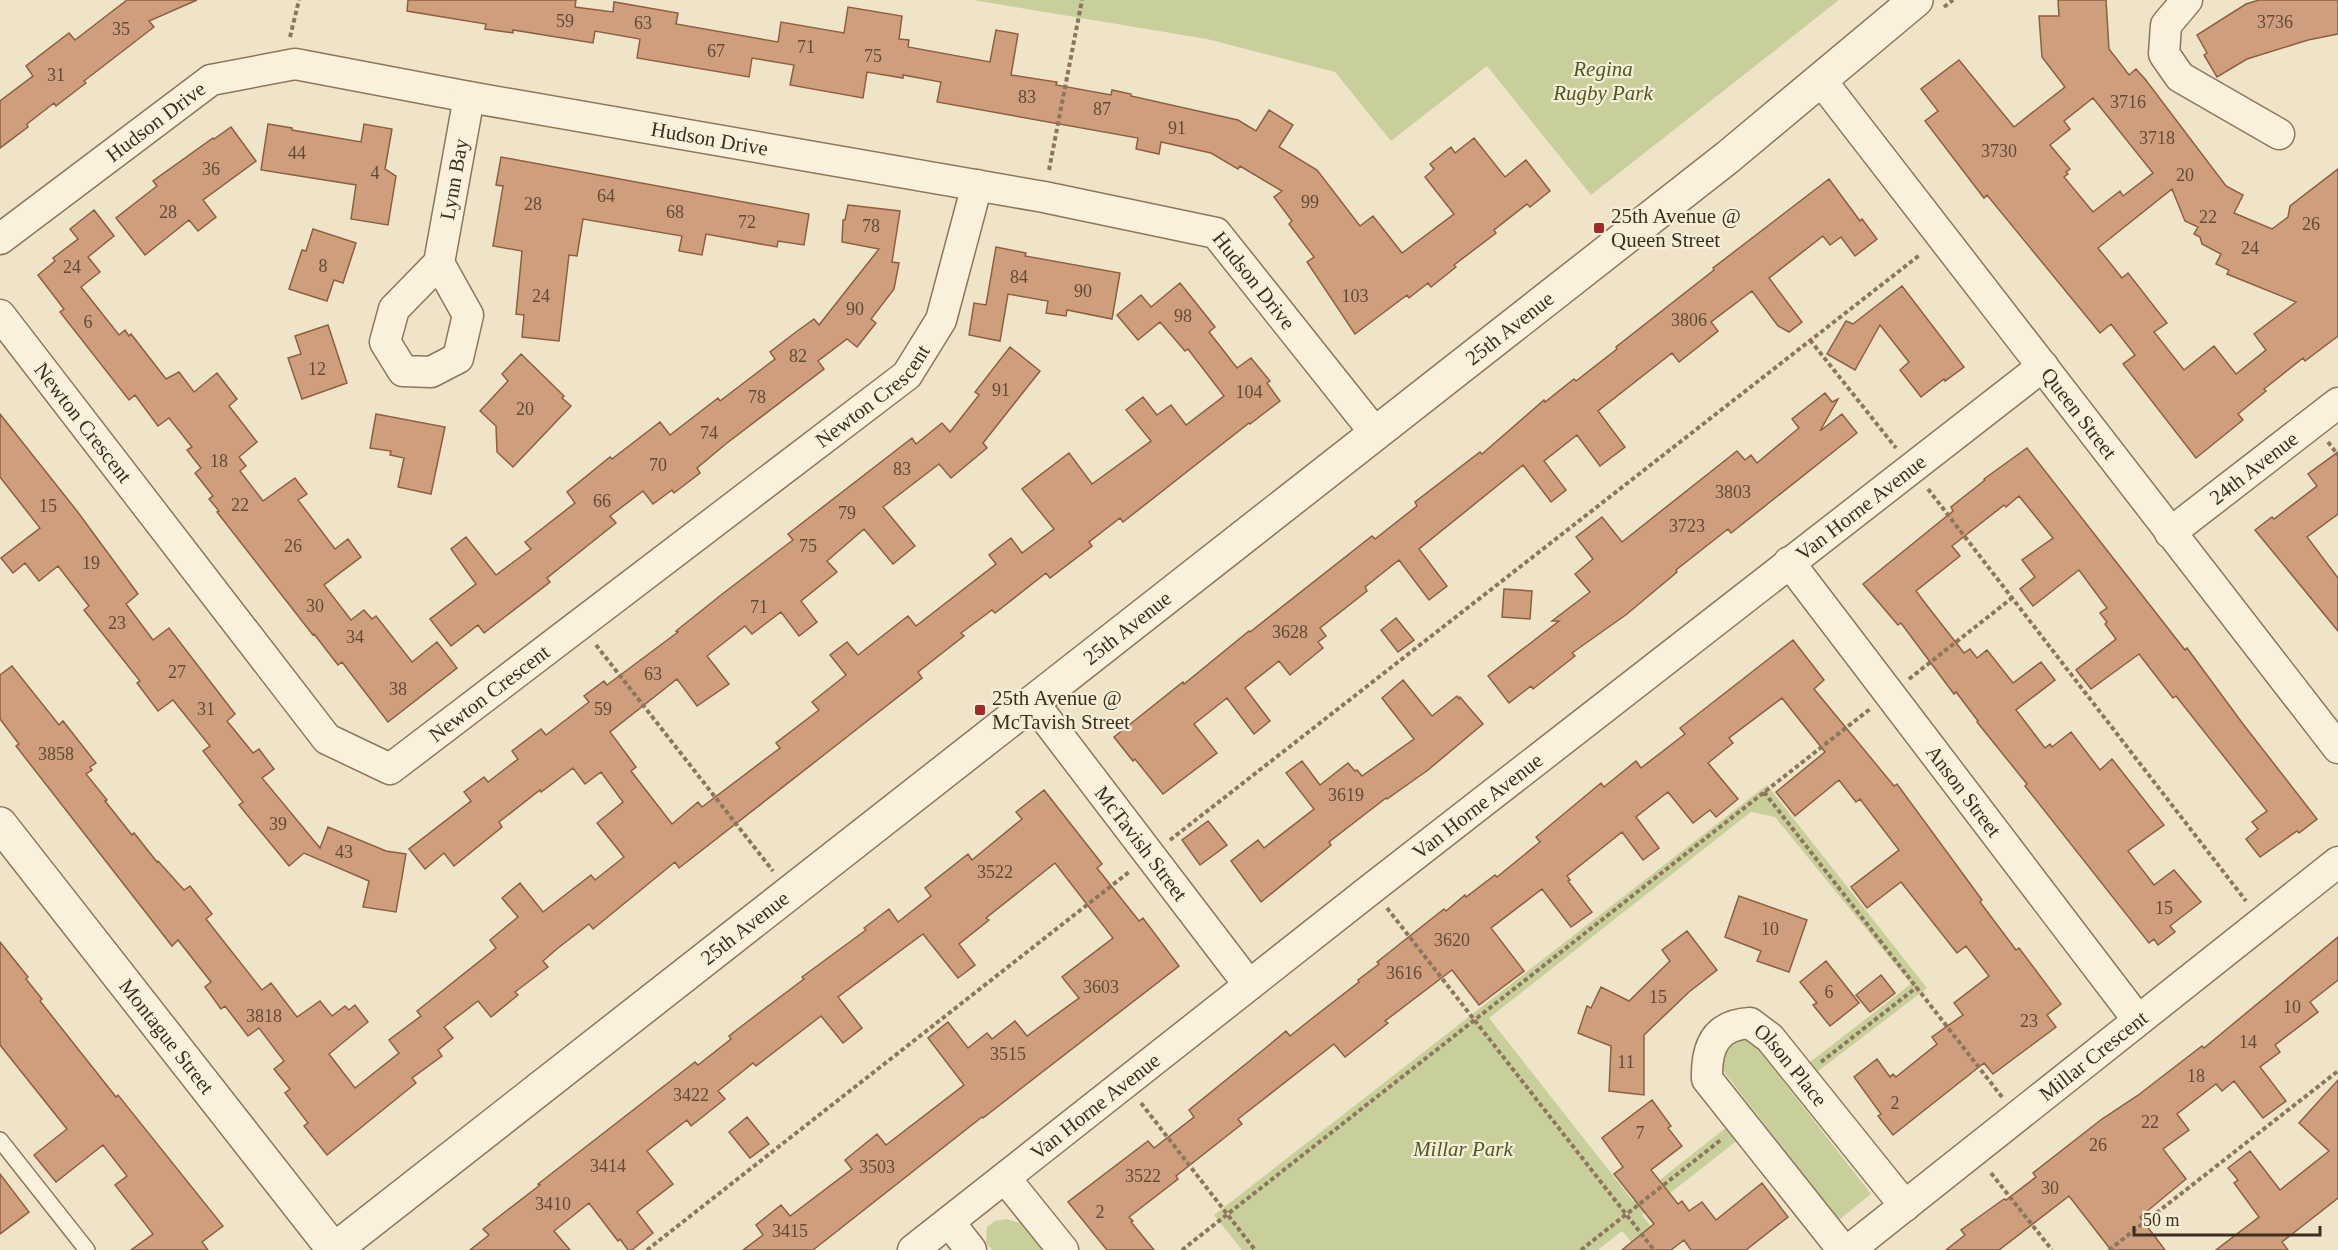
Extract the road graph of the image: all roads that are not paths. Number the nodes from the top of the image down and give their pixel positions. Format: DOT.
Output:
graph roads {
  1 [pos="1916,0"];
  2 [pos="2187,0"];
  3 [pos="1820,79"];
  4 [pos="469,97"];
  5 [pos="2279,134"];
  6 [pos="977,185"];
  7 [pos="0,239"];
  8 [pos="439,263"];
  9 [pos="0,315"];
  10 [pos="2043,366"];
  11 [pos="2338,403"];
  12 [pos="1376,434"];
  13 [pos="2170,533"];
  14 [pos="1789,562"];
  15 [pos="1033,702"];
  16 [pos="2338,748"];
  17 [pos="0,824"];
  18 [pos="2338,862"];
  19 [pos="1249,984"];
  20 [pos="2138,1020"];
  21 [pos="0,1140"];
  22 [pos="1005,1178"];
  23 [pos="1905,1206"];
  24 [pos="949,1222"];
  25 [pos="87,1250"];
  26 [pos="334,1250"];
  27 [pos="914,1250"];
  28 [pos="971,1250"];
  29 [pos="1062,1250"];
  30 [pos="1843,1250"];
  31 [pos="1849,1250"];
  1 -- 3 [label="street, 25th Avenue"];
  2 -- 5 [label="street"];
  3 -- 10 [label="street, Queen Street"];
  3 -- 12 [label="street, 25th Avenue"];
  4 -- 6 [label="street, Hudson Drive"];
  4 -- 7 [label="street, Hudson Drive"];
  4 -- 8 [label="street, Lynn Bay"];
  6 -- 9 [label="street, Newton Crescent"];
  6 -- 12 [label="street, Hudson Drive"];
  10 -- 13 [label="street, Queen Street"];
  10 -- 14 [label="street, Van Horne Avenue"];
  11 -- 13 [label="street, 24th Avenue"];
  12 -- 15 [label="street, 25th Avenue"];
  13 -- 16 [label="street, Queen Street"];
  14 -- 19 [label="street, Van Horne Avenue"];
  14 -- 20 [label="street, Anson Street"];
  15 -- 19 [label="street, McTavish Street"];
  15 -- 26 [label="street, 25th Avenue"];
  17 -- 26 [label="street, Montague Street"];
  18 -- 20 [label="street, Millar Crescent"];
  19 -- 22 [label="street, Van Horne Avenue"];
  20 -- 23 [label="street, Millar Crescent"];
  21 -- 25 [label="lane"];
  22 -- 24 [label="street, Van Horne Avenue"];
  22 -- 29 [label="street"];
  23 -- 30 [label="street, Olson Place"];
  23 -- 31 [label="street, Millar Crescent"];
  24 -- 27 [label="street, Van Horne Avenue"];
  24 -- 28 [label="street"];
}
